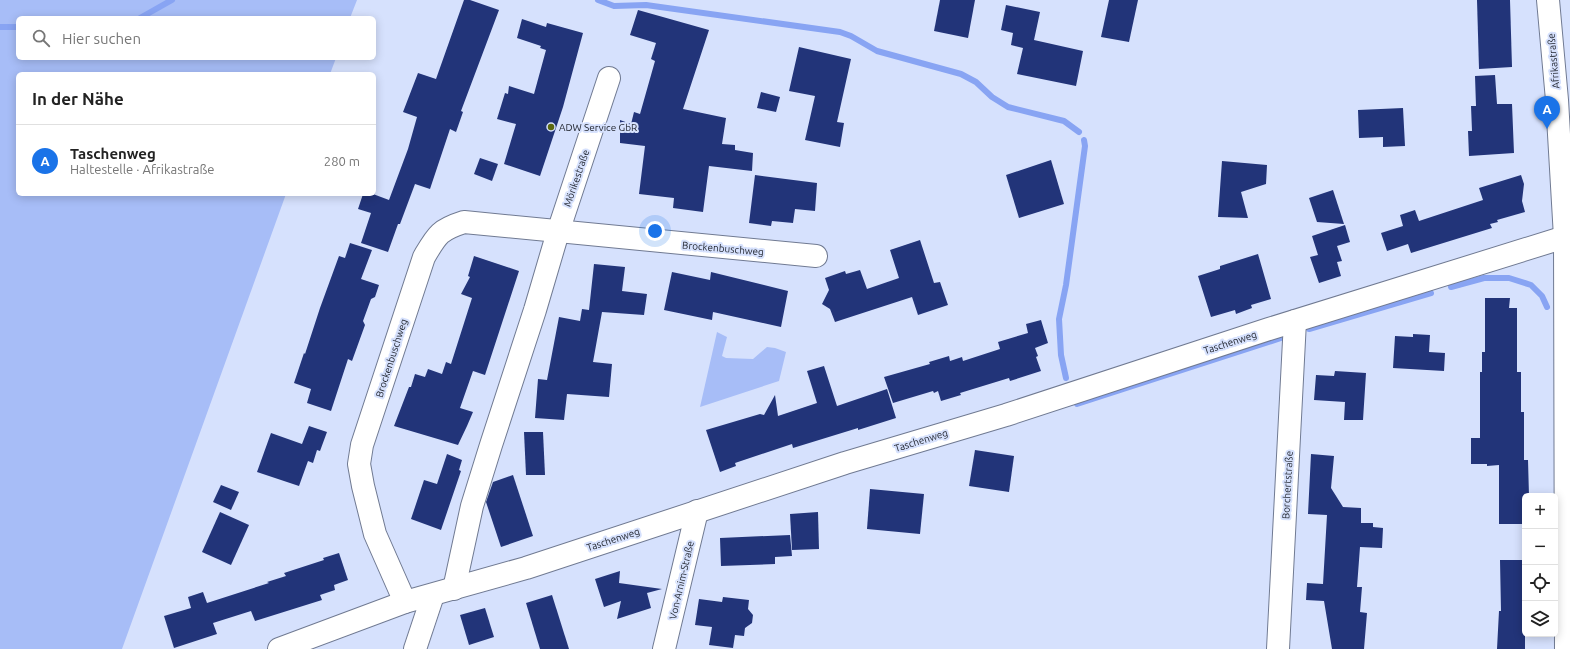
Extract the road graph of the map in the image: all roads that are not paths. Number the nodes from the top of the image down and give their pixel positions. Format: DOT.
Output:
graph roads {
  1 [pos="1548,0"];
  2 [pos="609,78"];
  3 [pos="558,232"];
  4 [pos="1565,237"];
  5 [pos="816,256"];
  6 [pos="1295,322"];
  7 [pos="697,511"];
  8 [pos="443,592"];
  9 [pos="405,602"];
  10 [pos="279,649"];
  11 [pos="415,649"];
  12 [pos="664,649"];
  13 [pos="1278,649"];
  14 [pos="1566,649"];
  1 -- 4 [label="street, Afrikastraße"];
  2 -- 3 [label="street, Mörikestraße"];
  3 -- 5 [label="street, Brockenbuschweg"];
  3 -- 8 [label="street"];
  3 -- 9 [label="street, Brockenbuschweg"];
  4 -- 6 [label="street, Taschenweg"];
  4 -- 14 [label="street, Afrikastraße"];
  6 -- 7 [label="street, Taschenweg"];
  6 -- 13 [label="street, Borchertstraße"];
  7 -- 8 [label="street, Taschenweg"];
  7 -- 12 [label="street, Von-Arnim-Straße"];
  8 -- 9 [label="street, Taschenweg"];
  8 -- 11 [label="street"];
  9 -- 10 [label="street, Taschenweg"];
}
